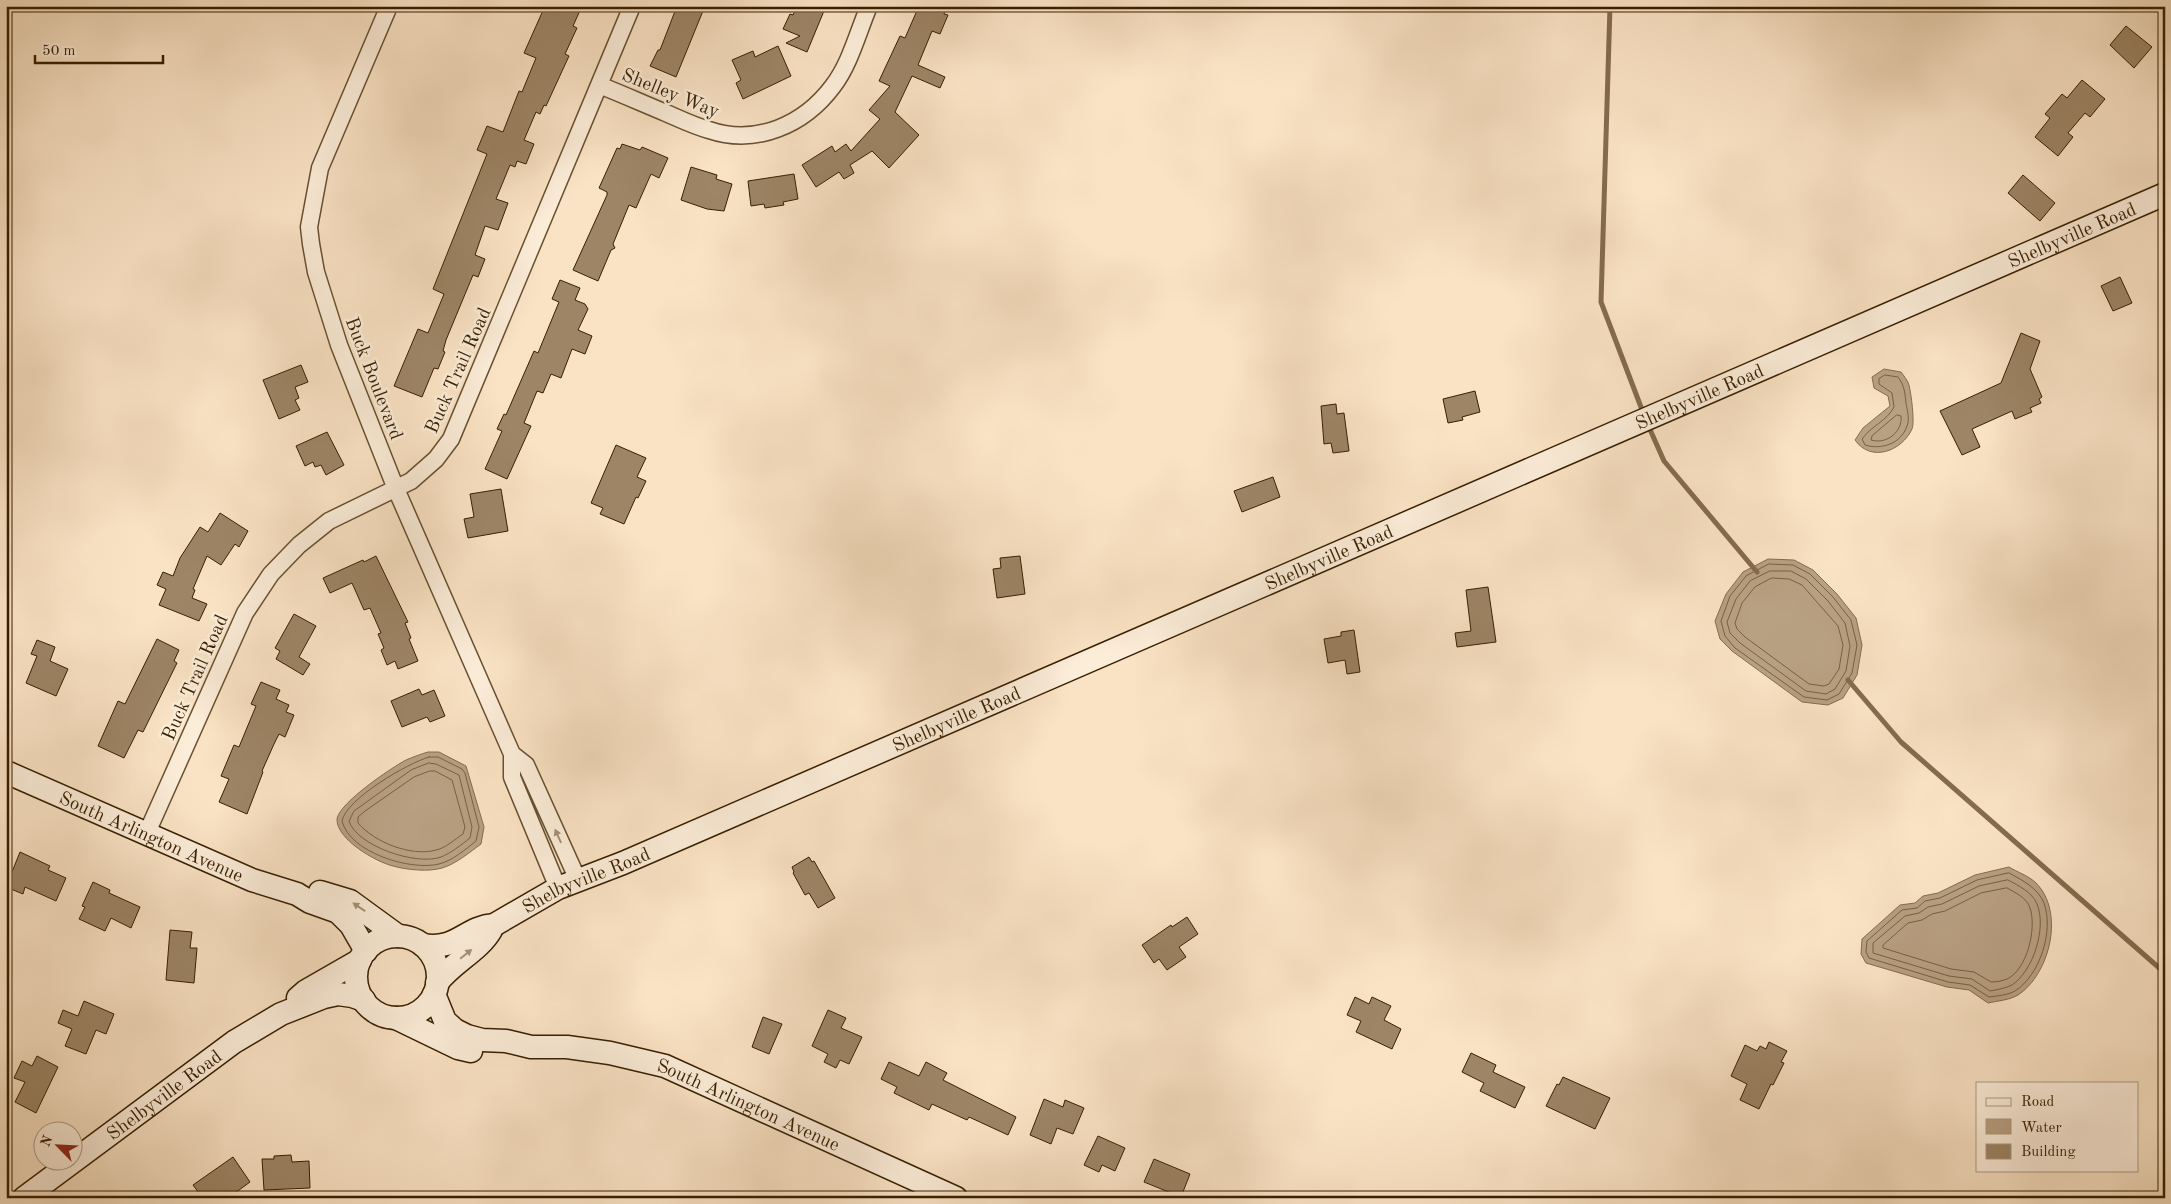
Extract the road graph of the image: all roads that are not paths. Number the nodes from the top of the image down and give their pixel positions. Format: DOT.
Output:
graph roads {
  1 [pos="389,6"];
  2 [pos="632,6"];
  3 [pos="869,6"];
  4 [pos="599,85"];
  5 [pos="2165,194"];
  6 [pos="396,489"];
  7 [pos="6,772"];
  8 [pos="146,835"];
  9 [pos="568,884"];
  10 [pos="297,894"];
  11 [pos="494,924"];
  12 [pos="398,936"];
  13 [pos="423,945"];
  14 [pos="363,955"];
  15 [pos="436,988"];
  16 [pos="364,1000"];
  17 [pos="281,1014"];
  18 [pos="396,1018"];
  19 [pos="531,1047"];
  20 [pos="24,1198"];
  21 [pos="956,1198"];
  1 -- 6 [label="street, Buck Boulevard"];
  2 -- 4 [label="street, Buck Trail Road"];
  3 -- 4 [label="street, Shelley Way"];
  4 -- 6 [label="street, Buck Trail Road"];
  5 -- 9 [label="main road, Shelbyville Road"];
  6 -- 8 [label="street, Buck Trail Road"];
  6 -- 9 [label="street, Buck Boulevard"];
  7 -- 8 [label="main road, South Arlington Avenue"];
  8 -- 10 [label="main road, South Arlington Avenue"];
  9 -- 11 [label="main road, Shelbyville Road"];
  12 -- 10 [label="main road, South Arlington Avenue, one-way"];
  10 -- 14 [label="main road, South Arlington Avenue"];
  11 -- 13 [label="main road"];
  15 -- 11 [label="main road, one-way"];
  12 -- 13 [label="main road"];
  12 -- 14 [label="main road"];
  13 -- 15 [label="main road"];
  14 -- 16 [label="main road"];
  14 -- 17 [label="main road"];
  15 -- 18 [label="main road"];
  15 -- 19 [label="main road, South Arlington Avenue"];
  16 -- 17 [label="main road"];
  16 -- 18 [label="main road"];
  17 -- 20 [label="main road, Shelbyville Road"];
  18 -- 19 [label="main road, South Arlington Avenue"];
  19 -- 21 [label="main road, South Arlington Avenue"];
}
